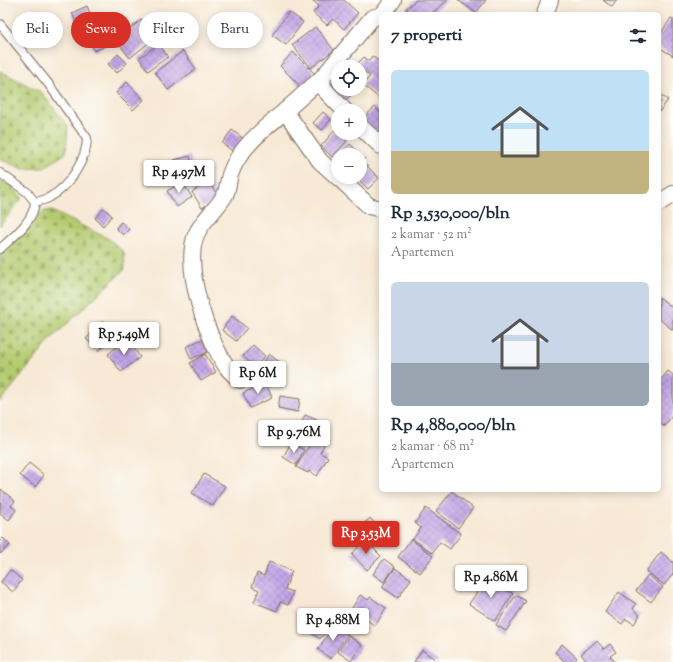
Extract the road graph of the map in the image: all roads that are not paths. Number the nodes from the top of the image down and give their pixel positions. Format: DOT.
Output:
graph roads {
  1 [pos="550,0"];
  2 [pos="546,12"];
  3 [pos="379,14"];
  4 [pos="0,24"];
  5 [pos="322,78"];
  6 [pos="338,104"];
  7 [pos="284,111"];
  8 [pos="367,133"];
  9 [pos="379,144"];
  10 [pos="331,171"];
  11 [pos="0,173"];
  12 [pos="345,184"];
  13 [pos="673,194"];
  14 [pos="35,202"];
  15 [pos="661,202"];
  16 [pos="379,208"];
  17 [pos="0,249"];
  18 [pos="240,380"];
  1 -- 2 [label="street"];
  3 -- 5 [label="street"];
  4 -- 14 [label="lane"];
  5 -- 6 [label="street"];
  5 -- 7 [label="street"];
  7 -- 10 [label="street"];
  7 -- 18 [label="street"];
  8 -- 9 [label="street"];
  11 -- 14 [label="lane"];
  12 -- 16 [label="street"];
  13 -- 15 [label="street"];
  14 -- 17 [label="lane"];
}
